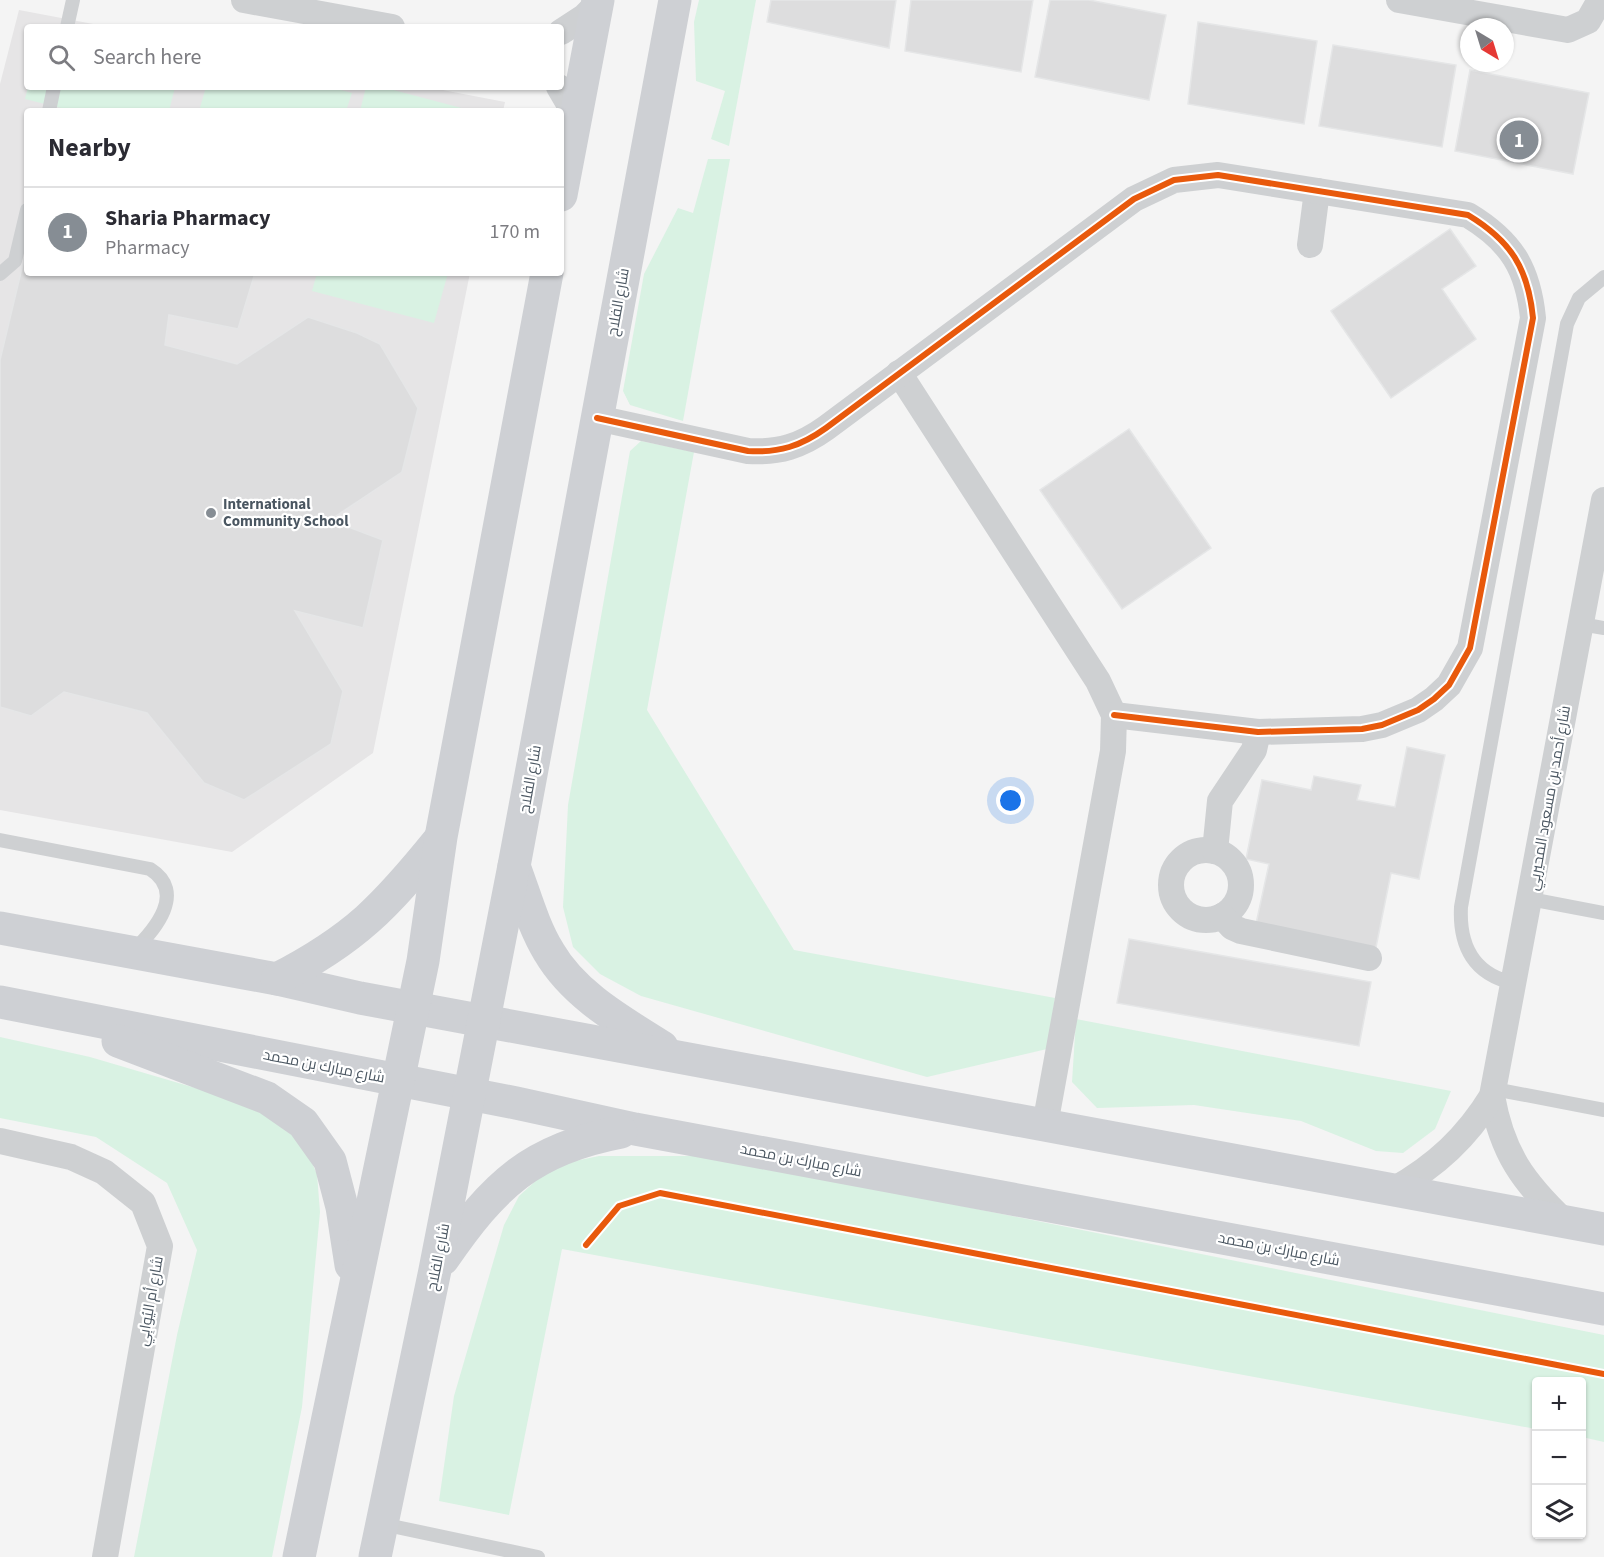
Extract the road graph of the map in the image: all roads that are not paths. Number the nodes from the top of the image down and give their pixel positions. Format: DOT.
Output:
graph roads {
  1 [pos="73,0"];
  2 [pos="244,0"];
  3 [pos="675,0"];
  4 [pos="1399,0"];
  5 [pos="1600,0"];
  6 [pos="597,2"];
  7 [pos="68,24"];
  8 [pos="376,24"];
  9 [pos="564,30"];
  10 [pos="53,90"];
  11 [pos="561,90"];
  12 [pos="50,108"];
  13 [pos="576,116"];
  14 [pos="564,179"];
  15 [pos="1317,191"];
  16 [pos="24,223"];
  17 [pos="1310,245"];
  18 [pos="0,274"];
  19 [pos="545,276"];
  20 [pos="1604,277"];
  21 [pos="899,374"];
  22 [pos="597,418"];
  23 [pos="1603,506"];
  24 [pos="1592,626"];
  25 [pos="1114,715"];
  26 [pos="1258,732"];
  27 [pos="441,837"];
  28 [pos="0,840"];
  29 [pos="1215,851"];
  30 [pos="514,867"];
  31 [pos="1530,899"];
  32 [pos="1604,912"];
  33 [pos="1222,916"];
  34 [pos="0,928"];
  35 [pos="132,952"];
  36 [pos="1369,958"];
  37 [pos="277,979"];
  38 [pos="1514,983"];
  39 [pos="0,1002"];
  40 [pos="414,1007"];
  41 [pos="34,1008"];
  42 [pos="484,1020"];
  43 [pos="673,1055"];
  44 [pos="398,1080"];
  45 [pos="1493,1092"];
  46 [pos="470,1094"];
  47 [pos="1604,1110"];
  48 [pos="1045,1125"];
  49 [pos="635,1129"];
  50 [pos="0,1141"];
  51 [pos="1393,1190"];
  52 [pos="1565,1222"];
  53 [pos="1604,1229"];
  54 [pos="435,1270"];
  55 [pos="354,1285"];
  56 [pos="1604,1309"];
  57 [pos="382,1524"];
  58 [pos="105,1557"];
  59 [pos="299,1557"];
  60 [pos="375,1557"];
  61 [pos="538,1557"];
  1 -- 7 [label="lane"];
  2 -- 8 [label="street"];
  3 -- 22 [label="main road, شارع الفلاح"];
  4 -- 5 [label="street"];
  6 -- 9 [label="street"];
  6 -- 13 [label="main road"];
  10 -- 12 [label="lane"];
  11 -- 13 [label="street"];
  13 -- 14 [label="main road"];
  15 -- 17 [label="street"];
  15 -- 21 [label="street"];
  15 -- 26 [label="street"];
  16 -- 18 [label="lane"];
  19 -- 27 [label="main road"];
  20 -- 38 [label="lane"];
  21 -- 22 [label="street"];
  21 -- 25 [label="street"];
  22 -- 30 [label="main road, شارع الفلاح"];
  23 -- 24 [label="street, شارع أحمد بن مسعود المحيربي"];
  24 -- 31 [label="street, شارع أحمد بن مسعود المحيربي"];
  25 -- 26 [label="street"];
  25 -- 48 [label="street"];
  26 -- 29 [label="street"];
  27 -- 37 [label="main road"];
  27 -- 40 [label="main road"];
  28 -- 35 [label="lane"];
  29 -- 33 [label="street"];
  29 -- 33 [label="street"];
  30 -- 42 [label="main road, شارع الفلاح"];
  30 -- 43 [label="main road"];
  31 -- 32 [label="lane"];
  31 -- 38 [label="street, شارع أحمد بن مسعود المحيربي"];
  33 -- 36 [label="street"];
  34 -- 35 [label="main road"];
  35 -- 37 [label="main road"];
  37 -- 40 [label="main road"];
  38 -- 45 [label="street, شارع أحمد بن مسعود المحيربي"];
  39 -- 41 [label="main road, شارع مبارك بن محمد"];
  40 -- 42 [label="main road"];
  40 -- 44 [label="main road"];
  41 -- 44 [label="main road, شارع مبارك بن محمد"];
  41 -- 55 [label="main road"];
  42 -- 43 [label="main road"];
  42 -- 46 [label="main road, شارع الفلاح"];
  43 -- 48 [label="main road"];
  44 -- 46 [label="main road, شارع مبارك بن محمد"];
  44 -- 55 [label="main road"];
  45 -- 47 [label="lane"];
  45 -- 51 [label="street, شارع أحمد بن مسعود المحيربي"];
  45 -- 52 [label="street, شارع أحمد بن مسعود المحيربي"];
  46 -- 49 [label="main road, شارع مبارك بن محمد"];
  46 -- 54 [label="main road, شارع الفلاح"];
  48 -- 51 [label="main road"];
  49 -- 54 [label="main road"];
  49 -- 56 [label="main road, شارع مبارك بن محمد"];
  50 -- 58 [label="street, شارع أم اليُوابِي"];
  51 -- 52 [label="main road"];
  52 -- 53 [label="main road"];
  54 -- 57 [label="main road, شارع الفلاح"];
  55 -- 59 [label="main road"];
  57 -- 60 [label="main road, شارع الفلاح"];
  57 -- 61 [label="lane"];
}
